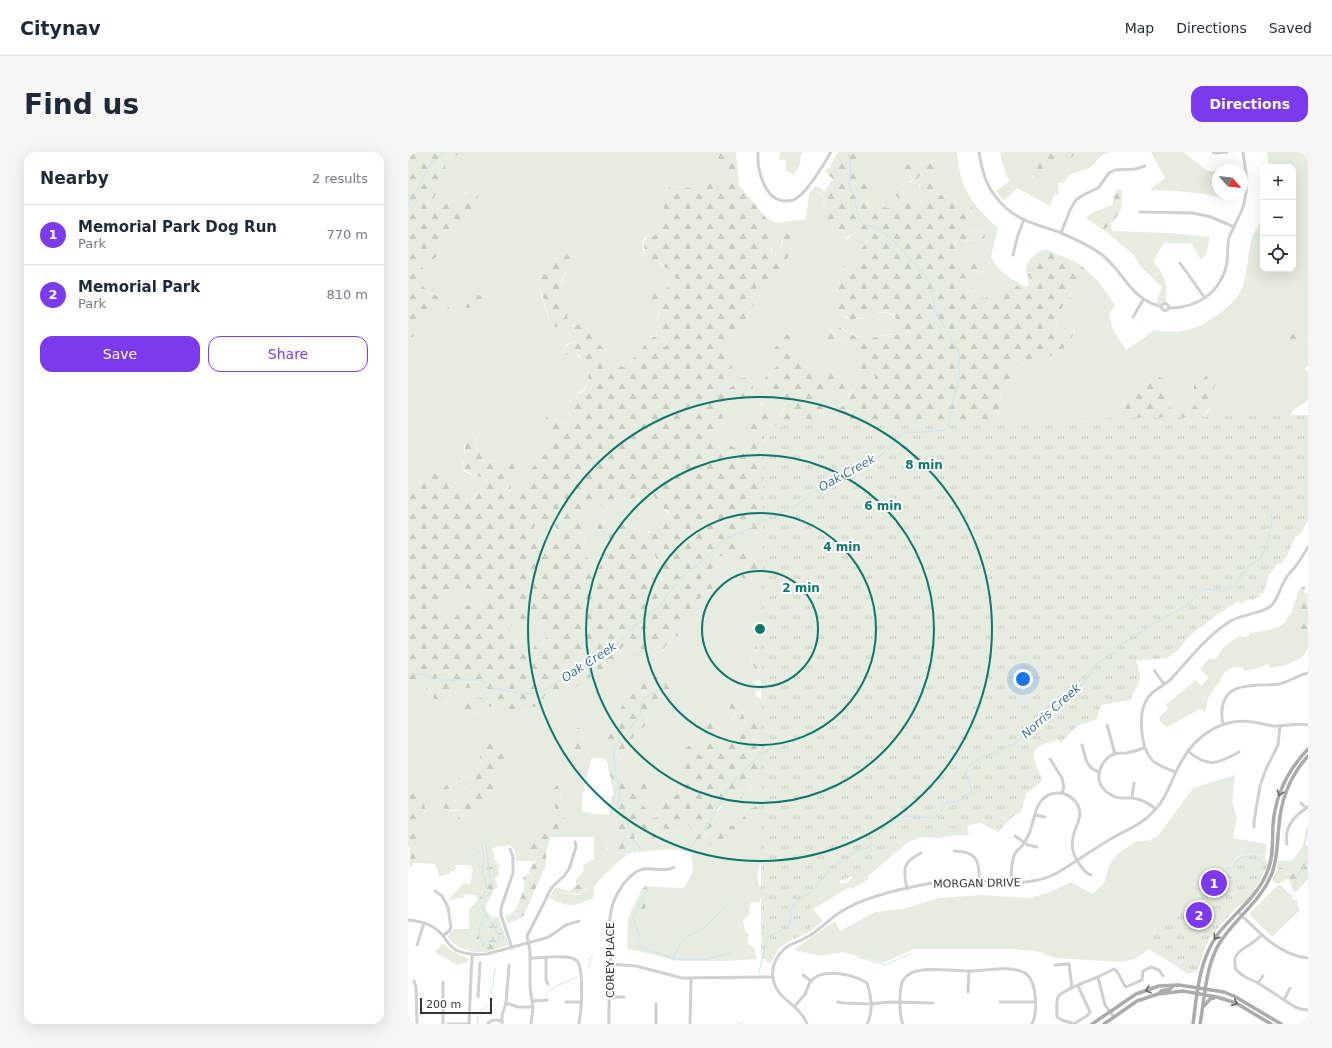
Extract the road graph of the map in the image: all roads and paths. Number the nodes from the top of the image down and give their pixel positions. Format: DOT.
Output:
graph roads {
  1 [pos="758,152"];
  2 [pos="831,152"];
  3 [pos="979,152"];
  4 [pos="1213,152"];
  5 [pos="1227,152"];
  6 [pos="1243,152"];
  7 [pos="1145,166"];
  8 [pos="1140,212"];
  9 [pos="1024,219"];
  10 [pos="1234,227"];
  11 [pos="1061,233"];
  12 [pos="1013,255"];
  13 [pos="1180,263"];
  14 [pos="1205,298"];
  15 [pos="1144,300"];
  16 [pos="1133,318"];
  17 [pos="1308,547"];
  18 [pos="1154,670"];
  19 [pos="1308,673"];
  20 [pos="1164,684"];
  21 [pos="1223,724"];
  22 [pos="1107,725"];
  23 [pos="1308,725"];
  24 [pos="1280,726"];
  25 [pos="1082,745"];
  26 [pos="1144,748"];
  27 [pos="1308,749"];
  28 [pos="1188,751"];
  29 [pos="1238,752"];
  30 [pos="1115,754"];
  31 [pos="1308,756"];
  32 [pos="1050,759"];
  33 [pos="1099,772"];
  34 [pos="1176,772"];
  35 [pos="1134,783"];
  36 [pos="1062,793"];
  37 [pos="1132,798"];
  38 [pos="1301,803"];
  39 [pos="1307,808"];
  40 [pos="1156,809"];
  41 [pos="1080,814"];
  42 [pos="1086,814"];
  43 [pos="1035,815"];
  44 [pos="1045,818"];
  45 [pos="1254,827"];
  46 [pos="1015,836"];
  47 [pos="575,842"];
  48 [pos="1024,842"];
  49 [pos="1287,844"];
  50 [pos="1037,847"];
  51 [pos="510,849"];
  52 [pos="954,851"];
  53 [pos="921,854"];
  54 [pos="1077,860"];
  55 [pos="674,867"];
  56 [pos="1091,875"];
  57 [pos="980,881"];
  58 [pos="1010,884"];
  59 [pos="907,889"];
  60 [pos="435,891"];
  61 [pos="1238,912"];
  62 [pos="1242,916"];
  63 [pos="408,920"];
  64 [pos="579,921"];
  65 [pos="424,923"];
  66 [pos="1262,934"];
  67 [pos="443,936"];
  68 [pos="528,943"];
  69 [pos="417,945"];
  70 [pos="512,948"];
  71 [pos="472,954"];
  72 [pos="530,958"];
  73 [pos="546,958"];
  74 [pos="1308,958"];
  75 [pos="480,963"];
  76 [pos="509,964"];
  77 [pos="611,964"];
  78 [pos="1055,965"];
  79 [pos="1031,971"];
  80 [pos="969,972"];
  81 [pos="803,975"];
  82 [pos="1028,975"];
  83 [pos="1163,976"];
  84 [pos="1263,976"];
  85 [pos="773,977"];
  86 [pos="1098,977"];
  87 [pos="691,979"];
  88 [pos="414,981"];
  89 [pos="811,981"];
  90 [pos="443,982"];
  91 [pos="1258,983"];
  92 [pos="548,984"];
  93 [pos="1078,986"];
  94 [pos="1173,986"];
  95 [pos="1072,988"];
  96 [pos="1198,988"];
  97 [pos="1290,988"];
  98 [pos="1206,989"];
  99 [pos="470,990"];
  100 [pos="477,990"];
  101 [pos="968,992"];
  102 [pos="1160,993"];
  103 [pos="1197,994"];
  104 [pos="1204,995"];
  105 [pos="478,997"];
  106 [pos="610,997"];
  107 [pos="624,997"];
  108 [pos="1217,997"];
  109 [pos="547,1000"];
  110 [pos="1284,1000"];
  111 [pos="532,1001"];
  112 [pos="566,1002"];
  113 [pos="581,1002"];
  114 [pos="838,1002"];
  115 [pos="900,1002"];
  116 [pos="1000,1002"];
  117 [pos="1035,1002"];
  118 [pos="506,1003"];
  119 [pos="934,1003"];
  120 [pos="656,1004"];
  121 [pos="871,1004"];
  122 [pos="533,1006"];
  123 [pos="795,1006"];
  124 [pos="1203,1007"];
  125 [pos="1308,1010"];
  126 [pos="1110,1011"];
  127 [pos="1114,1017"];
  128 [pos="502,1022"];
  129 [pos="488,1023"];
  130 [pos="417,1024"];
  131 [pos="443,1024"];
  132 [pos="448,1024"];
  133 [pos="469,1024"];
  134 [pos="531,1024"];
  135 [pos="579,1024"];
  136 [pos="609,1024"];
  137 [pos="656,1024"];
  138 [pos="690,1024"];
  139 [pos="808,1024"];
  140 [pos="868,1024"];
  141 [pos="903,1024"];
  142 [pos="1032,1024"];
  143 [pos="1092,1024"];
  144 [pos="1104,1024"];
  145 [pos="1193,1024"];
  146 [pos="1200,1024"];
  147 [pos="1271,1024"];
  148 [pos="1281,1024"];
  1 -- 2 [label="street"];
  3 -- 9 [label="street"];
  4 -- 5 [label="street"];
  6 -- 10 [label="street"];
  7 -- 11 [label="street"];
  8 -- 10 [label="street"];
  9 -- 11 [label="street"];
  9 -- 12 [label="street"];
  10 -- 14 [label="street"];
  11 -- 15 [label="street"];
  13 -- 14 [label="street"];
  14 -- 15 [label="street"];
  15 -- 16 [label="street"];
  17 -- 20 [label="street"];
  18 -- 20 [label="street"];
  19 -- 21 [label="street"];
  20 -- 26 [label="street"];
  21 -- 24 [label="street, MORGAN DRIVE"];
  21 -- 28 [label="street, MORGAN DRIVE"];
  22 -- 30 [label="street"];
  23 -- 24 [label="street, MORGAN DRIVE"];
  24 -- 45 [label="street"];
  25 -- 33 [label="street"];
  26 -- 30 [label="street"];
  26 -- 34 [label="street"];
  27 -- 61 [label="main road, one-way"];
  28 -- 29 [label="street"];
  28 -- 34 [label="street, MORGAN DRIVE"];
  30 -- 33 [label="street"];
  31 -- 62 [label="main road"];
  32 -- 36 [label="street"];
  33 -- 37 [label="street"];
  34 -- 40 [label="street, MORGAN DRIVE"];
  35 -- 37 [label="street"];
  36 -- 41 [label="street"];
  36 -- 43 [label="street"];
  37 -- 40 [label="street"];
  38 -- 39 [label="street"];
  39 -- 49 [label="street"];
  40 -- 54 [label="street, MORGAN DRIVE"];
  41 -- 42 [label="street"];
  41 -- 54 [label="street"];
  43 -- 44 [label="street"];
  43 -- 48 [label="street"];
  46 -- 48 [label="street"];
  47 -- 68 [label="street"];
  48 -- 50 [label="street"];
  48 -- 58 [label="street"];
  51 -- 70 [label="street"];
  52 -- 57 [label="street"];
  53 -- 59 [label="street"];
  54 -- 56 [label="street"];
  54 -- 58 [label="street, MORGAN DRIVE"];
  55 -- 77 [label="street, COREY PLACE"];
  57 -- 58 [label="street, MORGAN DRIVE"];
  57 -- 59 [label="street, MORGAN DRIVE"];
  59 -- 85 [label="street, MORGAN DRIVE"];
  60 -- 67 [label="street"];
  61 -- 62 [label="street"];
  61 -- 96 [label="main road, one-way"];
  62 -- 66 [label="street"];
  62 -- 98 [label="main road"];
  63 -- 65 [label="street"];
  64 -- 68 [label="street"];
  65 -- 67 [label="street"];
  65 -- 69 [label="street"];
  66 -- 74 [label="street"];
  66 -- 91 [label="street"];
  67 -- 71 [label="street"];
  68 -- 70 [label="street"];
  68 -- 72 [label="street"];
  70 -- 71 [label="street"];
  71 -- 99 [label="street"];
  72 -- 73 [label="street"];
  72 -- 111 [label="street"];
  73 -- 92 [label="street"];
  73 -- 113 [label="street"];
  75 -- 100 [label="street"];
  76 -- 118 [label="street"];
  77 -- 87 [label="street"];
  77 -- 106 [label="street, COREY PLACE"];
  78 -- 95 [label="street"];
  79 -- 82 [label="street"];
  80 -- 82 [label="street"];
  80 -- 101 [label="street"];
  80 -- 115 [label="street"];
  81 -- 89 [label="street"];
  82 -- 117 [label="street"];
  83 -- 86 [label="street"];
  84 -- 91 [label="street"];
  85 -- 87 [label="street"];
  85 -- 123 [label="street"];
  86 -- 93 [label="street"];
  86 -- 126 [label="street"];
  87 -- 138 [label="street"];
  88 -- 130 [label="street"];
  89 -- 121 [label="street"];
  89 -- 123 [label="street"];
  90 -- 131 [label="street"];
  91 -- 110 [label="street"];
  93 -- 95 [label="street"];
  93 -- 95 [label="street"];
  94 -- 96 [label="main road"];
  94 -- 102 [label="main road"];
  94 -- 126 [label="main road, one-way"];
  96 -- 98 [label="main road"];
  96 -- 103 [label="main road"];
  97 -- 110 [label="street"];
  98 -- 104 [label="main road"];
  98 -- 148 [label="main road"];
  99 -- 100 [label="street"];
  99 -- 133 [label="street"];
  100 -- 105 [label="street"];
  102 -- 103 [label="main road"];
  102 -- 127 [label="main road"];
  103 -- 104 [label="main road"];
  103 -- 145 [label="main road"];
  104 -- 108 [label="main road"];
  104 -- 124 [label="main road"];
  106 -- 107 [label="street"];
  106 -- 136 [label="street, COREY PLACE"];
  108 -- 124 [label="main road"];
  108 -- 147 [label="main road, one-way"];
  109 -- 111 [label="street"];
  110 -- 125 [label="street"];
  111 -- 122 [label="street"];
  112 -- 113 [label="street"];
  113 -- 135 [label="street"];
  114 -- 121 [label="street"];
  115 -- 119 [label="street"];
  115 -- 121 [label="street"];
  115 -- 141 [label="street"];
  116 -- 117 [label="street"];
  117 -- 142 [label="street"];
  118 -- 122 [label="street"];
  118 -- 128 [label="street"];
  120 -- 137 [label="street"];
  121 -- 140 [label="street"];
  122 -- 134 [label="street"];
  123 -- 139 [label="street"];
  124 -- 146 [label="main road"];
  126 -- 127 [label="street"];
  126 -- 143 [label="main road"];
  127 -- 144 [label="main road"];
  128 -- 129 [label="street"];
  132 -- 133 [label="street"];
}
